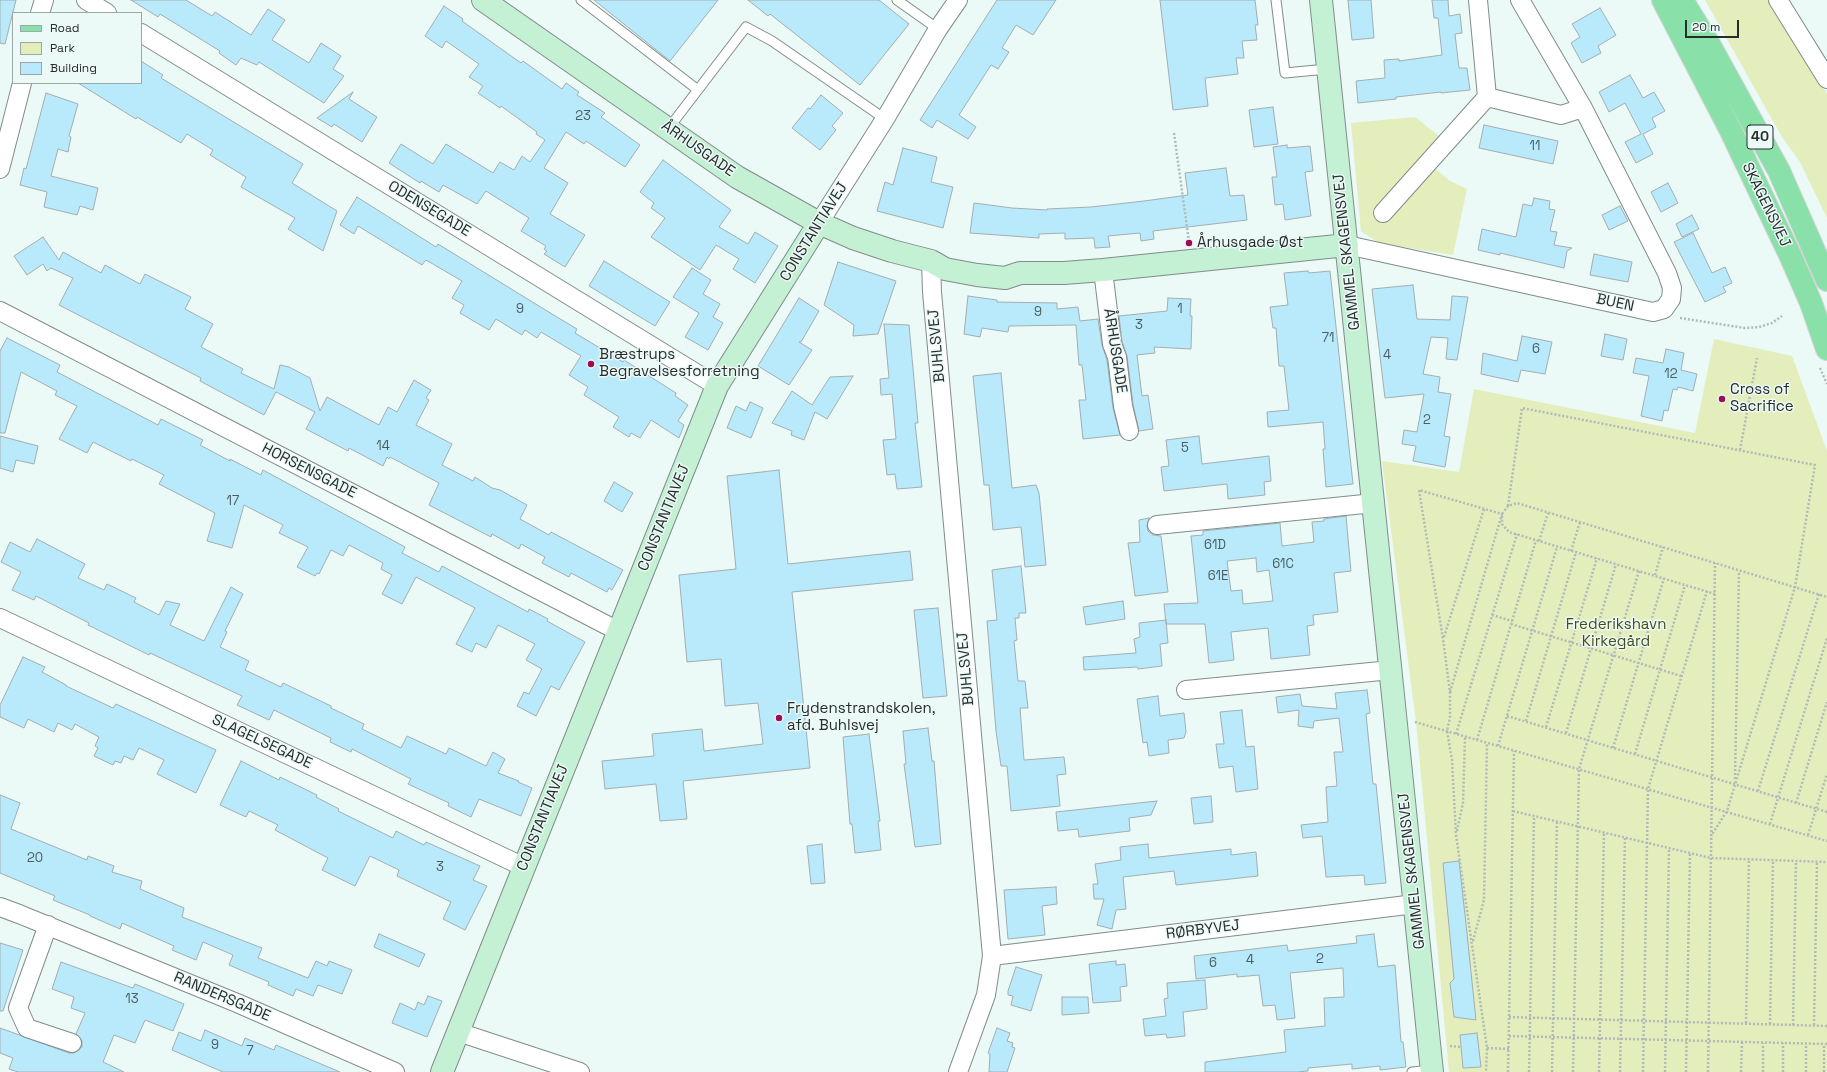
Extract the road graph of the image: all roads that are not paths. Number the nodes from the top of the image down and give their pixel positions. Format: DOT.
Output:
graph roads {
  1 [pos="44,0"];
  2 [pos="86,0"];
  3 [pos="581,0"];
  4 [pos="897,0"];
  5 [pos="958,0"];
  6 [pos="1276,0"];
  7 [pos="1321,0"];
  8 [pos="1478,0"];
  9 [pos="1520,0"];
  10 [pos="1664,0"];
  11 [pos="1682,0"];
  12 [pos="1778,0"];
  13 [pos="491,2"];
  14 [pos="40,12"];
  15 [pos="106,12"];
  16 [pos="938,29"];
  17 [pos="142,35"];
  18 [pos="1328,69"];
  19 [pos="1827,79"];
  20 [pos="22,84"];
  21 [pos="698,90"];
  22 [pos="1487,97"];
  23 [pos="1583,108"];
  24 [pos="885,119"];
  25 [pos="668,129"];
  26 [pos="0,169"];
  27 [pos="1383,213"];
  28 [pos="820,223"];
  29 [pos="1347,245"];
  30 [pos="932,261"];
  31 [pos="1103,270"];
  32 [pos="1827,280"];
  33 [pos="0,311"];
  34 [pos="1825,332"];
  35 [pos="717,386"];
  36 [pos="1129,432"];
  37 [pos="1374,503"];
  38 [pos="1157,525"];
  39 [pos="0,618"];
  40 [pos="618,632"];
  41 [pos="1391,670"];
  42 [pos="1186,690"];
  43 [pos="524,867"];
  44 [pos="1415,904"];
  45 [pos="0,908"];
  46 [pos="48,925"];
  47 [pos="992,956"];
  48 [pos="458,1032"];
  49 [pos="72,1043"];
  50 [pos="1426,1071"];
  51 [pos="395,1072"];
  52 [pos="442,1072"];
  53 [pos="580,1072"];
  54 [pos="958,1072"];
  1 -- 14 [label="street"];
  2 -- 15 [label="street"];
  3 -- 21 [label="lane"];
  4 -- 16 [label="lane"];
  5 -- 16 [label="street, CONSTANTIAVEJ"];
  6 -- 18 [label="lane"];
  7 -- 18 [label="street, GAMMEL SKAGENSVEJ"];
  8 -- 22 [label="street"];
  9 -- 23 [label="street"];
  10 -- 34 [label="main road, SKAGENSVEJ / 40"];
  11 -- 32 [label="main road, SKAGENSVEJ / 40"];
  12 -- 19 [label="street"];
  13 -- 25 [label="street, ÅRHUSGADE"];
  16 -- 24 [label="street, CONSTANTIAVEJ"];
  17 -- 35 [label="street, ODENSEGADE"];
  18 -- 29 [label="street, GAMMEL SKAGENSVEJ"];
  20 -- 26 [label="street"];
  21 -- 24 [label="lane"];
  21 -- 25 [label="lane"];
  22 -- 23 [label="street"];
  22 -- 27 [label="street"];
  23 -- 29 [label="street, BUEN"];
  24 -- 28 [label="street, CONSTANTIAVEJ"];
  25 -- 28 [label="street, ÅRHUSGADE"];
  28 -- 30 [label="street, ÅRHUSGADE"];
  28 -- 35 [label="street, CONSTANTIAVEJ"];
  29 -- 31 [label="street, ÅRHUSGADE"];
  29 -- 37 [label="street, GAMMEL SKAGENSVEJ"];
  30 -- 31 [label="street, ÅRHUSGADE"];
  30 -- 47 [label="street, BUHLSVEJ"];
  31 -- 36 [label="street, ÅRHUSGADE"];
  33 -- 40 [label="street, HORSENSGADE"];
  35 -- 40 [label="street, CONSTANTIAVEJ"];
  37 -- 38 [label="street"];
  37 -- 41 [label="street, GAMMEL SKAGENSVEJ"];
  39 -- 43 [label="street, SLAGELSEGADE"];
  40 -- 43 [label="street, CONSTANTIAVEJ"];
  41 -- 42 [label="street"];
  41 -- 44 [label="street, GAMMEL SKAGENSVEJ"];
  43 -- 48 [label="street, CONSTANTIAVEJ"];
  44 -- 47 [label="street, RØRBYVEJ"];
  44 -- 50 [label="street, GAMMEL SKAGENSVEJ"];
  45 -- 46 [label="street, RANDERSGADE"];
  46 -- 49 [label="street"];
  46 -- 51 [label="street, RANDERSGADE"];
  47 -- 54 [label="street, BUHLSVEJ"];
  48 -- 52 [label="street, CONSTANTIAVEJ"];
  48 -- 53 [label="street"];
}
